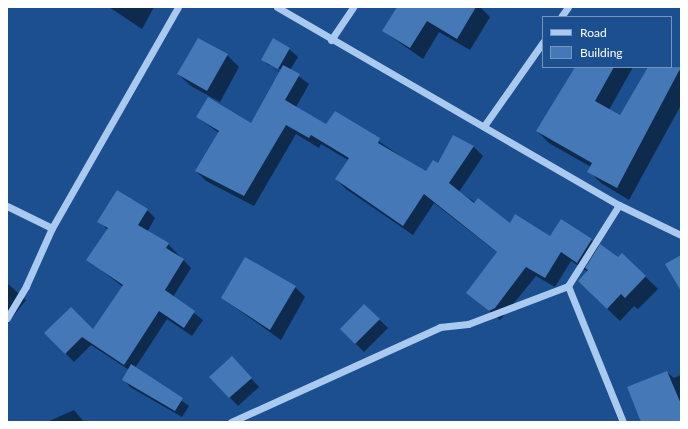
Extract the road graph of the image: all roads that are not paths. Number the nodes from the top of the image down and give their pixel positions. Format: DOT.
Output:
graph roads {
  1 [pos="178,7"];
  2 [pos="277,7"];
  3 [pos="353,7"];
  4 [pos="568,7"];
  5 [pos="561,16"];
  6 [pos="331,40"];
  7 [pos="542,43"];
  8 [pos="484,126"];
  9 [pos="619,205"];
  10 [pos="7,206"];
  11 [pos="52,228"];
  12 [pos="680,231"];
  13 [pos="568,286"];
  14 [pos="7,318"];
  15 [pos="231,422"];
  16 [pos="622,422"];
  1 -- 11 [label="street"];
  2 -- 6 [label="street"];
  3 -- 6 [label="street"];
  4 -- 5 [label="street"];
  6 -- 8 [label="street"];
  7 -- 8 [label="street"];
  8 -- 9 [label="street"];
  9 -- 12 [label="street"];
  9 -- 13 [label="street"];
  10 -- 11 [label="street"];
  11 -- 14 [label="street"];
  13 -- 15 [label="street"];
  13 -- 16 [label="street"];
}
